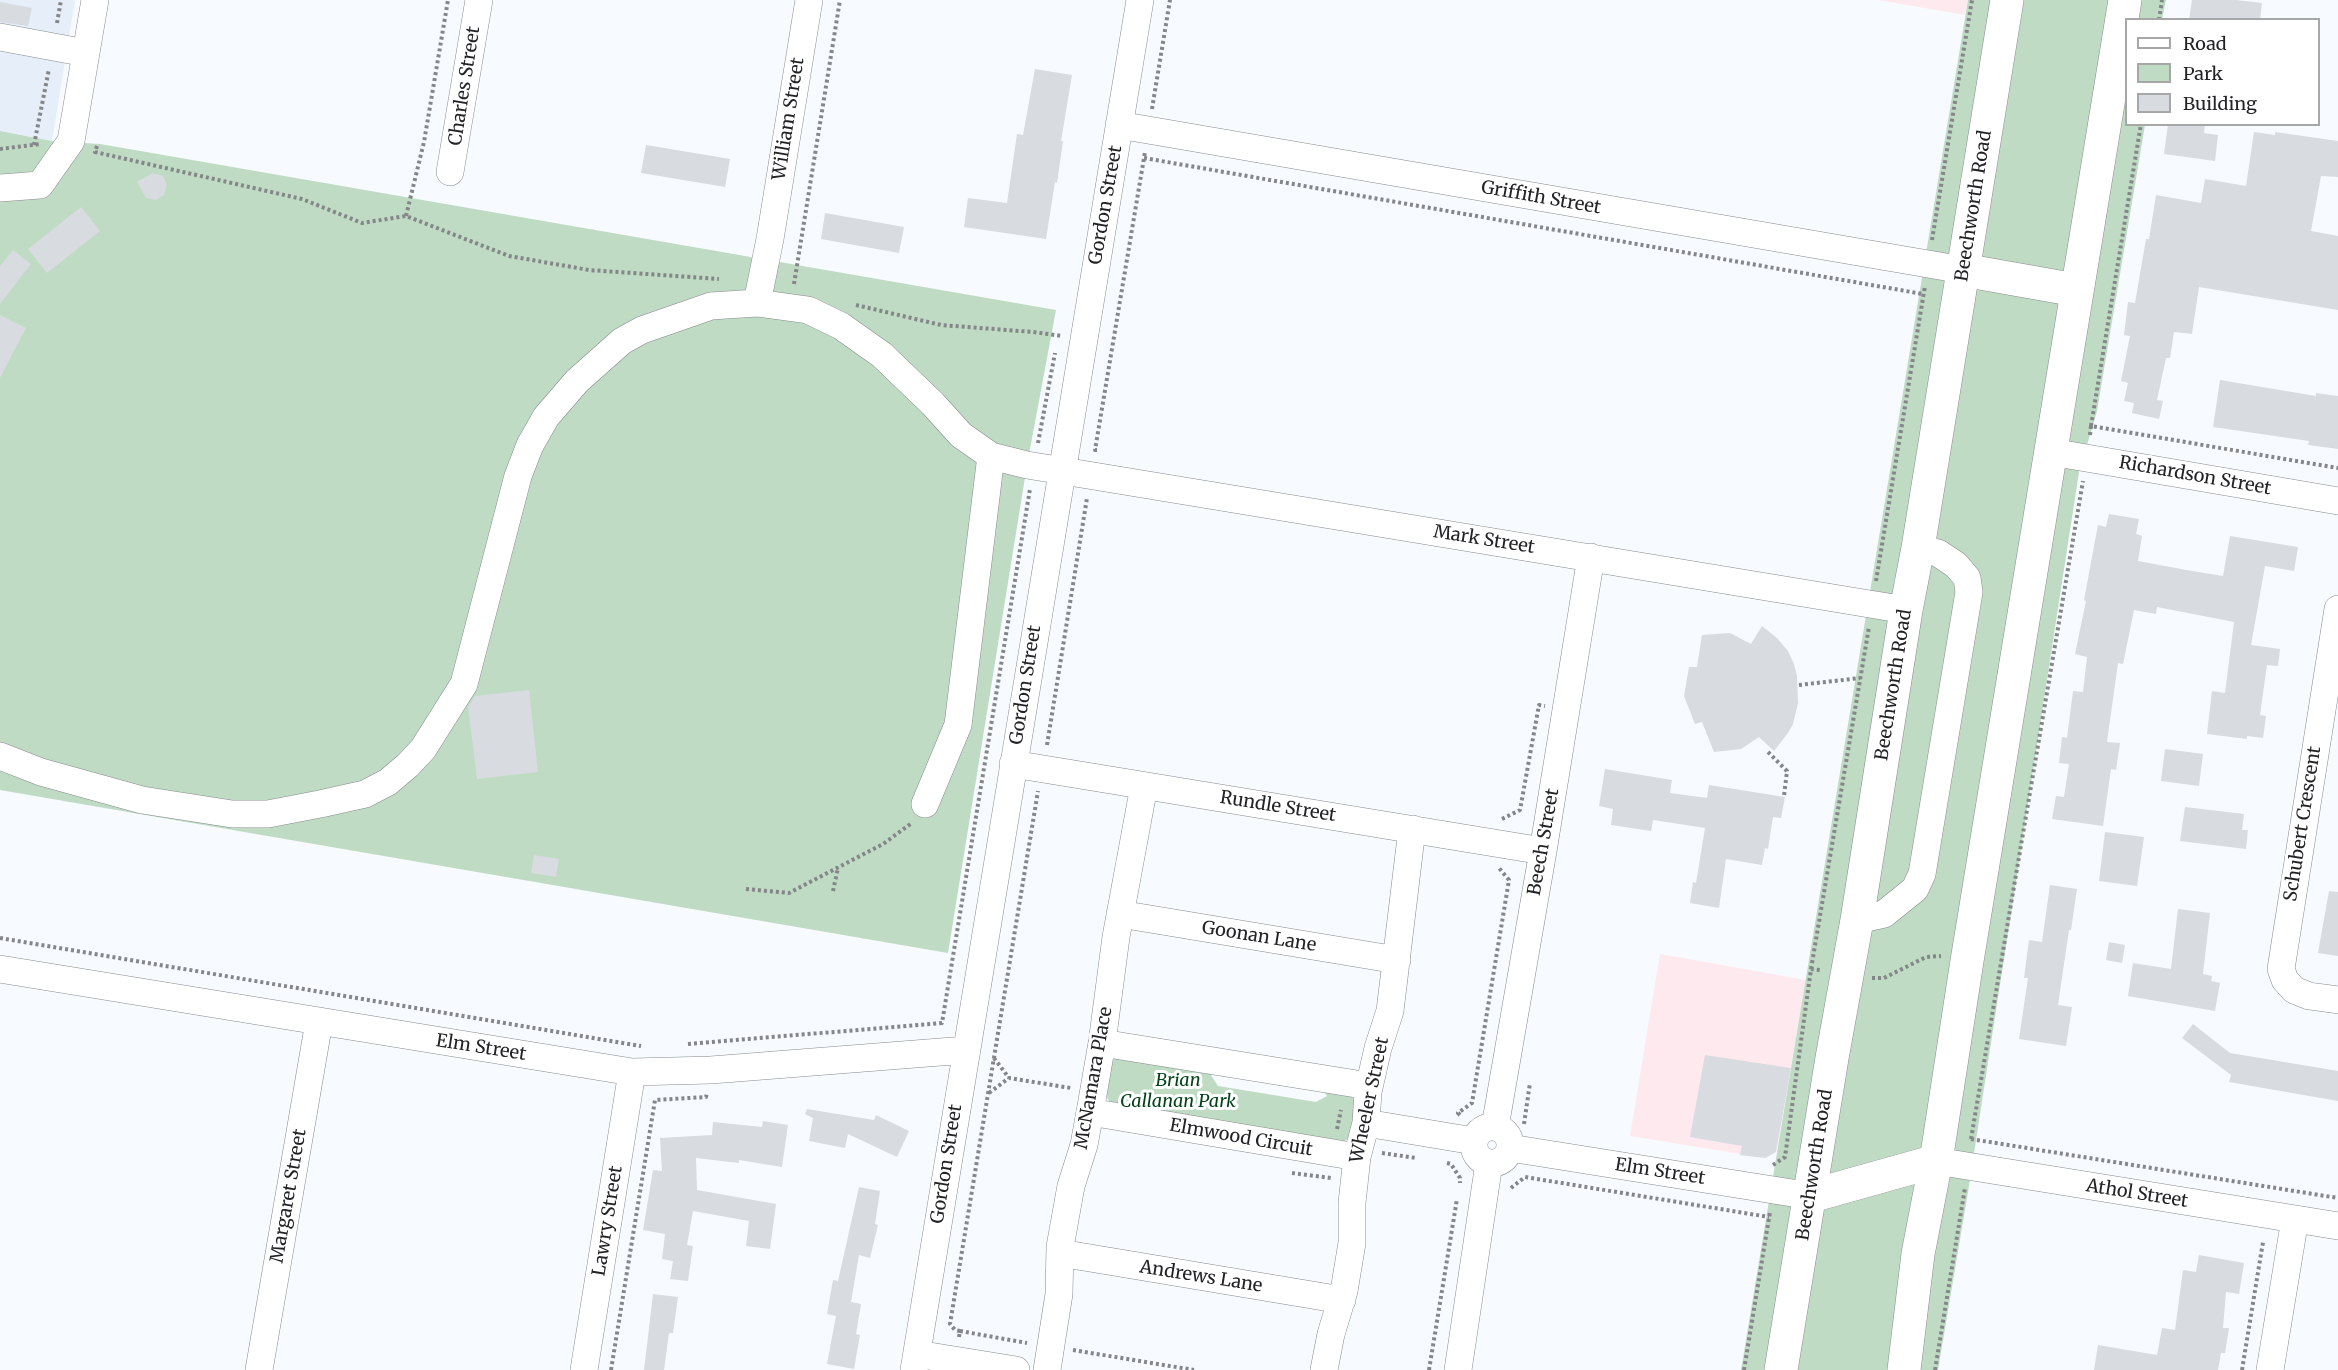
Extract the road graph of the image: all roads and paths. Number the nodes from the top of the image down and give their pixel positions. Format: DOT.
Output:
graph roads {
  1 [pos="94,0"];
  2 [pos="448,0"];
  3 [pos="479,0"];
  4 [pos="809,0"];
  5 [pos="840,0"];
  6 [pos="1140,0"];
  7 [pos="1170,0"];
  8 [pos="1972,0"];
  9 [pos="2007,0"];
  10 [pos="2125,0"];
  11 [pos="2162,0"];
  12 [pos="2159,18"];
  13 [pos="0,37"];
  14 [pos="86,53"];
  15 [pos="1119,126"];
  16 [pos="2141,126"];
  17 [pos="1149,130"];
  18 [pos="71,141"];
  19 [pos="0,149"];
  20 [pos="1144,158"];
  21 [pos="450,172"];
  22 [pos="0,188"];
  23 [pos="406,216"];
  24 [pos="1928,264"];
  25 [pos="1963,270"];
  26 [pos="2076,290"];
  27 [pos="758,293"];
  28 [pos="1923,294"];
  29 [pos="850,304"];
  30 [pos="1071,338"];
  31 [pos="2091,426"];
  32 [pos="1107,452"];
  33 [pos="2051,452"];
  34 [pos="991,456"];
  35 [pos="2087,458"];
  36 [pos="1093,462"];
  37 [pos="1034,466"];
  38 [pos="2338,468"];
  39 [pos="1062,469"];
  40 [pos="2338,501"];
  41 [pos="1918,548"];
  42 [pos="1591,557"];
  43 [pos="1872,605"];
  44 [pos="2338,609"];
  45 [pos="1906,610"];
  46 [pos="1860,678"];
  47 [pos="1799,685"];
  48 [pos="1566,709"];
  49 [pos="1058,746"];
  50 [pos="1768,752"];
  51 [pos="0,756"];
  52 [pos="1044,757"];
  53 [pos="1013,764"];
  54 [pos="1144,786"];
  55 [pos="1784,796"];
  56 [pos="925,804"];
  57 [pos="1492,817"];
  58 [pos="1412,829"];
  59 [pos="1543,852"];
  60 [pos="1497,865"];
  61 [pos="838,868"];
  62 [pos="746,889"];
  63 [pos="833,891"];
  64 [pos="1120,914"];
  65 [pos="1857,920"];
  66 [pos="0,938"];
  67 [pos="1398,960"];
  68 [pos="0,969"];
  69 [pos="1811,969"];
  70 [pos="2338,1000"];
  71 [pos="319,1022"];
  72 [pos="715,1042"];
  73 [pos="1102,1043"];
  74 [pos="684,1045"];
  75 [pos="647,1047"];
  76 [pos="966,1050"];
  77 [pos="994,1057"];
  78 [pos="711,1070"];
  79 [pos="632,1071"];
  80 [pos="1009,1078"];
  81 [pos="1358,1084"];
  82 [pos="988,1094"];
  83 [pos="1092,1102"];
  84 [pos="1366,1123"];
  85 [pos="1971,1139"];
  86 [pos="1486,1143"];
  87 [pos="1350,1153"];
  88 [pos="1428,1160"];
  89 [pos="1936,1161"];
  90 [pos="1439,1162"];
  91 [pos="1451,1164"];
  92 [pos="1286,1172"];
  93 [pos="1510,1188"];
  94 [pos="1810,1196"];
  95 [pos="1769,1217"];
  96 [pos="2295,1219"];
  97 [pos="2338,1226"];
  98 [pos="2263,1242"];
  99 [pos="1060,1253"];
  100 [pos="1342,1300"];
  101 [pos="960,1331"];
  102 [pos="1049,1358"];
  103 [pos="956,1361"];
  104 [pos="916,1362"];
  105 [pos="259,1370"];
  106 [pos="584,1370"];
  107 [pos="612,1370"];
  108 [pos="1016,1370"];
  109 [pos="1194,1370"];
  110 [pos="1324,1370"];
  111 [pos="1429,1370"];
  112 [pos="1458,1370"];
  113 [pos="1781,1370"];
  114 [pos="1904,1370"];
  115 [pos="2242,1370"];
  116 [pos="2270,1370"];
  1 -- 14 [label="street"];
  2 -- 23 [label="path"];
  3 -- 21 [label="street, Charles Street"];
  4 -- 27 [label="street, William Street"];
  5 -- 27 [label="path"];
  6 -- 15 [label="street, Gordon Street"];
  7 -- 17 [label="path"];
  8 -- 24 [label="path"];
  9 -- 25 [label="main road, Beechworth Road"];
  10 -- 26 [label="main road"];
  11 -- 12 [label="path"];
  13 -- 14 [label="street"];
  14 -- 18 [label="street"];
  15 -- 17 [label="street, Griffith Street"];
  15 -- 30 [label="street, Gordon Street"];
  16 -- 31 [label="path"];
  17 -- 20 [label="path"];
  17 -- 24 [label="street, Griffith Street"];
  18 -- 19 [label="path"];
  18 -- 22 [label="street"];
  18 -- 23 [label="path"];
  20 -- 28 [label="path"];
  20 -- 36 [label="path"];
  23 -- 27 [label="path"];
  24 -- 25 [label="street, Griffith Street"];
  24 -- 28 [label="path"];
  25 -- 26 [label="main road"];
  25 -- 41 [label="main road, Beechworth Road"];
  26 -- 33 [label="main road"];
  27 -- 34 [label="street"];
  27 -- 51 [label="street"];
  28 -- 43 [label="path"];
  29 -- 30 [label="path"];
  30 -- 37 [label="path"];
  30 -- 39 [label="street, Gordon Street"];
  31 -- 35 [label="path"];
  31 -- 38 [label="path"];
  32 -- 36 [label="path"];
  33 -- 35 [label="street, Richardson Street"];
  33 -- 89 [label="main road"];
  34 -- 37 [label="street, Mark Street"];
  34 -- 56 [label="street"];
  35 -- 40 [label="street, Richardson Street"];
  35 -- 85 [label="path"];
  36 -- 39 [label="street, Mark Street"];
  36 -- 42 [label="street, Mark Street"];
  36 -- 52 [label="path"];
  37 -- 39 [label="street, Mark Street"];
  37 -- 72 [label="path"];
  39 -- 53 [label="street, Gordon Street"];
  41 -- 45 [label="main road, Beechworth Road"];
  41 -- 65 [label="street"];
  42 -- 43 [label="street, Mark Street"];
  42 -- 48 [label="street, Beech Street"];
  43 -- 45 [label="street, Mark Street"];
  43 -- 46 [label="path"];
  44 -- 70 [label="street, Schubert Crescent"];
  45 -- 65 [label="main road, Beechworth Road"];
  46 -- 47 [label="path"];
  46 -- 69 [label="path"];
  48 -- 57 [label="path"];
  48 -- 59 [label="street, Beech Street"];
  49 -- 52 [label="path"];
  50 -- 55 [label="path"];
  52 -- 53 [label="street, Rundle Street"];
  52 -- 54 [label="street, Rundle Street"];
  52 -- 77 [label="path"];
  53 -- 76 [label="street, Gordon Street"];
  54 -- 58 [label="street, Rundle Street"];
  54 -- 64 [label="street, McNamara Place"];
  56 -- 61 [label="path"];
  58 -- 59 [label="street, Rundle Street"];
  58 -- 67 [label="street, Wheeler Street"];
  59 -- 86 [label="street, Beech Street"];
  60 -- 86 [label="path"];
  61 -- 62 [label="path"];
  61 -- 63 [label="path"];
  64 -- 67 [label="street, Goonan Lane"];
  64 -- 73 [label="street, McNamara Place"];
  65 -- 94 [label="main road, Beechworth Road"];
  66 -- 75 [label="path"];
  67 -- 81 [label="street, Wheeler Street"];
  68 -- 71 [label="street, Elm Street"];
  71 -- 79 [label="street, Elm Street"];
  71 -- 105 [label="street, Margaret Street"];
  72 -- 74 [label="path"];
  72 -- 78 [label="path"];
  73 -- 81 [label="street"];
  73 -- 83 [label="street, McNamara Place"];
  76 -- 78 [label="street, Elm Street"];
  76 -- 104 [label="street, Gordon Street"];
  77 -- 80 [label="path"];
  77 -- 82 [label="path"];
  78 -- 79 [label="street, Elm Street"];
  78 -- 107 [label="path"];
  79 -- 106 [label="street, Lawry Street"];
  80 -- 82 [label="path"];
  80 -- 83 [label="path"];
  81 -- 84 [label="street, Wheeler Street"];
  81 -- 87 [label="path"];
  82 -- 101 [label="path"];
  83 -- 87 [label="street, Elmwood Circuit"];
  83 -- 99 [label="street, McNamara Place"];
  84 -- 86 [label="street"];
  84 -- 87 [label="street, Wheeler Street"];
  86 -- 91 [label="path"];
  86 -- 94 [label="street, Elm Street"];
  86 -- 112 [label="street, Beech Street"];
  87 -- 88 [label="path"];
  87 -- 92 [label="path"];
  87 -- 100 [label="street, Wheeler Street"];
  89 -- 94 [label="main road"];
  89 -- 96 [label="street, Athol Street"];
  89 -- 114 [label="main road"];
  90 -- 91 [label="path"];
  91 -- 111 [label="path"];
  93 -- 95 [label="path"];
  94 -- 113 [label="main road, Beechworth Road"];
  96 -- 97 [label="street, Athol Street"];
  96 -- 116 [label="street"];
  98 -- 115 [label="path"];
  99 -- 100 [label="street, Andrews Lane"];
  99 -- 102 [label="street, McNamara Place"];
  100 -- 110 [label="street, Wheeler Street"];
  101 -- 102 [label="path"];
  101 -- 103 [label="path"];
  102 -- 109 [label="path"];
  103 -- 104 [label="street"];
  103 -- 108 [label="street"];
}
